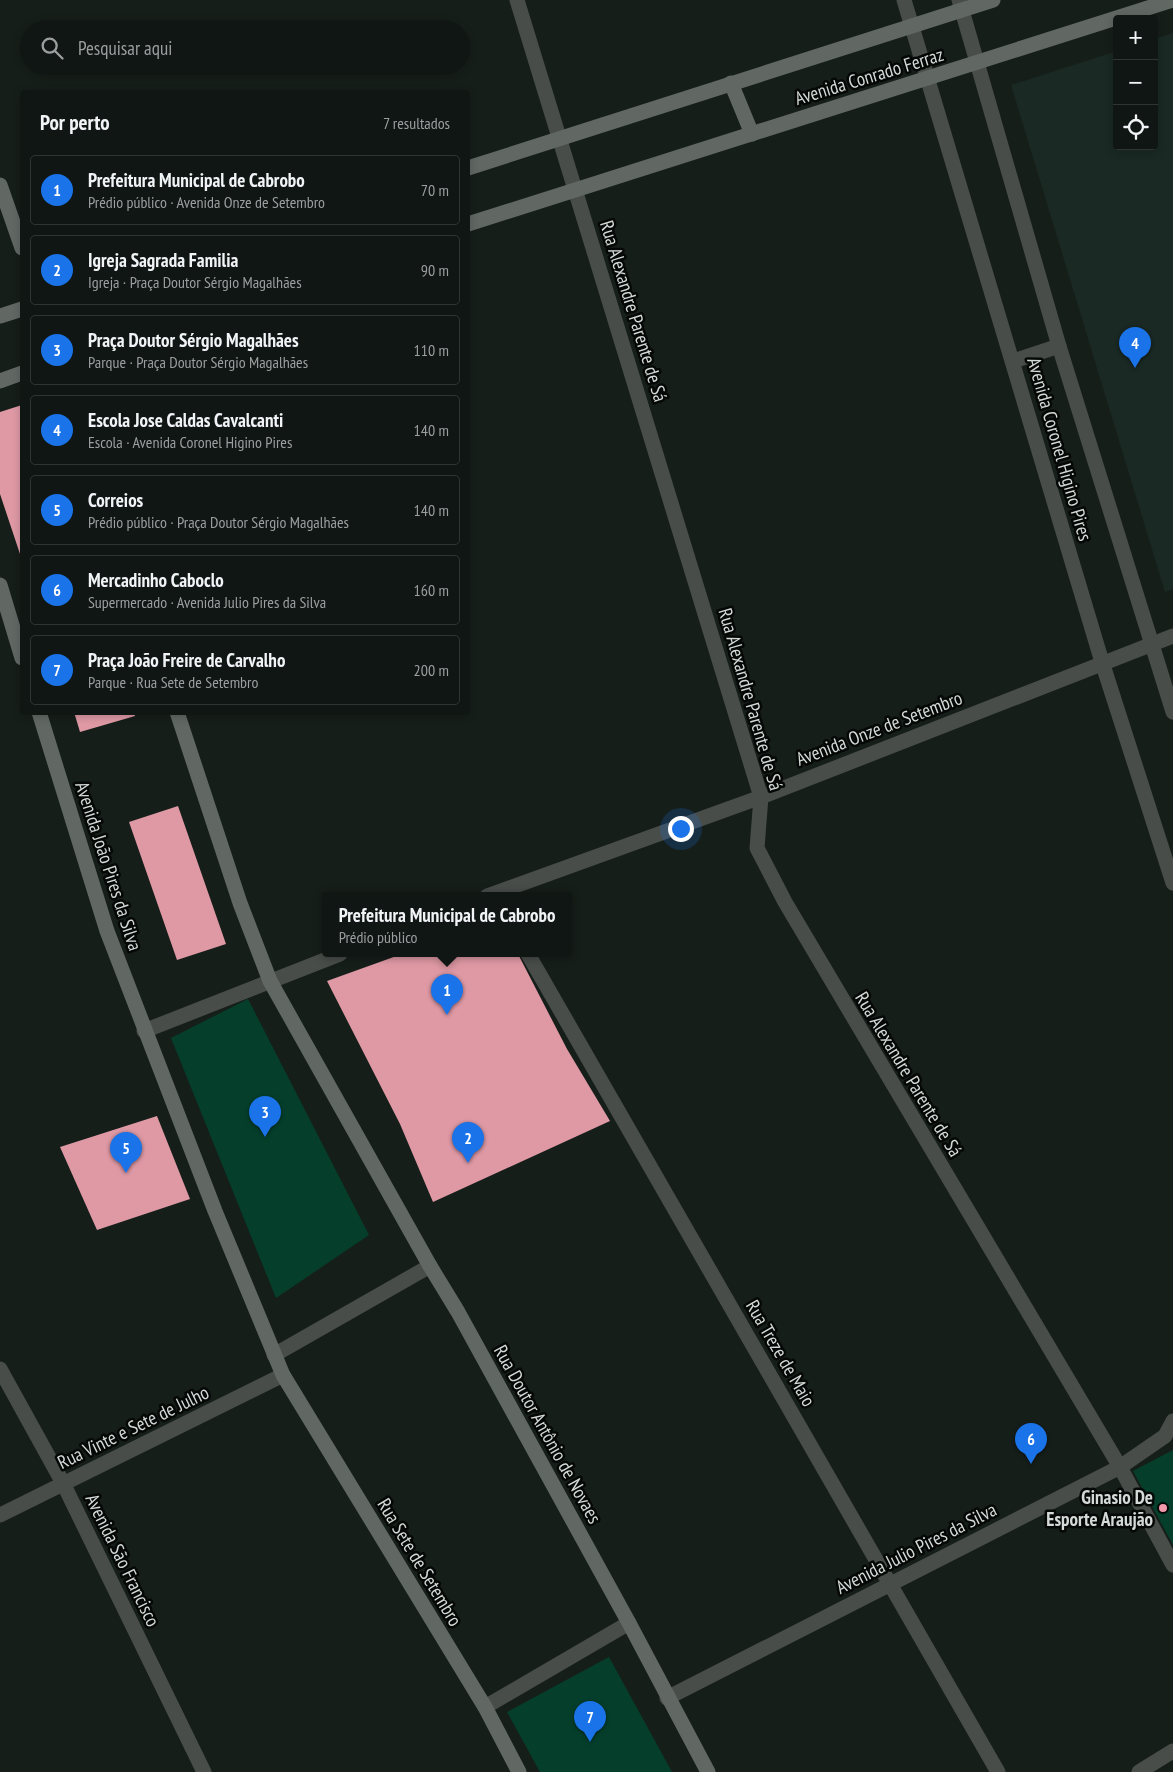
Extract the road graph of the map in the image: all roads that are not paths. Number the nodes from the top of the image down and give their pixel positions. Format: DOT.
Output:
graph roads {
  1 [pos="517,0"];
  2 [pos="904,0"];
  3 [pos="993,0"];
  4 [pos="1173,0"];
  5 [pos="961,5"];
  6 [pos="912,26"];
  7 [pos="977,63"];
  8 [pos="928,79"];
  9 [pos="731,83"];
  10 [pos="752,134"];
  11 [pos="560,138"];
  12 [pos="470,167"];
  13 [pos="0,185"];
  14 [pos="577,191"];
  15 [pos="470,223"];
  16 [pos="20,242"];
  17 [pos="20,310"];
  18 [pos="0,316"];
  19 [pos="1059,346"];
  20 [pos="1013,360"];
  21 [pos="20,374"];
  22 [pos="0,381"];
  23 [pos="0,585"];
  24 [pos="1173,636"];
  25 [pos="1152,644"];
  26 [pos="20,651"];
  27 [pos="1102,662"];
  28 [pos="1173,712"];
  29 [pos="41,715"];
  30 [pos="178,715"];
  31 [pos="761,797"];
  32 [pos="1173,883"];
  33 [pos="500,892"];
  34 [pos="332,957"];
  35 [pos="530,957"];
  36 [pos="270,981"];
  37 [pos="144,1031"];
  38 [pos="430,1266"];
  39 [pos="274,1355"];
  40 [pos="0,1369"];
  41 [pos="283,1375"];
  42 [pos="1173,1421"];
  43 [pos="1169,1434"];
  44 [pos="1120,1467"];
  45 [pos="63,1483"];
  46 [pos="0,1515"];
  47 [pos="1173,1565"];
  48 [pos="891,1584"];
  49 [pos="629,1623"];
  50 [pos="667,1698"];
  51 [pos="484,1706"];
  52 [pos="1173,1751"];
  53 [pos="204,1772"];
  54 [pos="519,1772"];
  55 [pos="708,1772"];
  56 [pos="998,1772"];
  57 [pos="1139,1772"];
  1 -- 11 [label="street, Rua Alexandre Parente de Sá"];
  2 -- 6 [label="street, Avenida Coronel Higino Pires"];
  3 -- 5 [label="street, Avenida Conrado Ferraz"];
  4 -- 7 [label="street, Avenida Conrado Ferraz"];
  5 -- 6 [label="street, Avenida Conrado Ferraz"];
  5 -- 7 [label="street, Avenida Coronel Higino Pires"];
  6 -- 8 [label="street, Avenida Coronel Higino Pires"];
  6 -- 9 [label="street, Avenida Conrado Ferraz"];
  7 -- 8 [label="street, Avenida Conrado Ferraz"];
  7 -- 19 [label="street, Avenida Coronel Higino Pires"];
  8 -- 10 [label="street, Avenida Conrado Ferraz"];
  8 -- 20 [label="street, Avenida Coronel Higino Pires"];
  9 -- 10 [label="street"];
  9 -- 11 [label="street, Avenida Conrado Ferraz"];
  10 -- 14 [label="street, Avenida Conrado Ferraz"];
  11 -- 12 [label="street, Avenida Conrado Ferraz"];
  11 -- 14 [label="street, Rua Alexandre Parente de Sá"];
  13 -- 16 [label="street"];
  14 -- 15 [label="street, Avenida Conrado Ferraz"];
  14 -- 31 [label="street, Rua Alexandre Parente de Sá"];
  17 -- 18 [label="street"];
  19 -- 20 [label="street"];
  19 -- 25 [label="street, Avenida Coronel Higino Pires"];
  20 -- 27 [label="street, Avenida Coronel Higino Pires"];
  21 -- 22 [label="street"];
  23 -- 26 [label="street"];
  24 -- 25 [label="street, Avenida Onze de Setembro"];
  25 -- 27 [label="street, Avenida Onze de Setembro"];
  25 -- 28 [label="street, Avenida Coronel Higino Pires"];
  27 -- 31 [label="street, Avenida Onze de Setembro"];
  27 -- 32 [label="street, Avenida Coronel Higino Pires"];
  29 -- 37 [label="street, Avenida João Pires da Silva"];
  30 -- 36 [label="street"];
  31 -- 33 [label="street, Avenida Onze de Setembro"];
  31 -- 44 [label="street, Rua Alexandre Parente de Sá"];
  34 -- 36 [label="street"];
  35 -- 48 [label="street, Rua Treze de Maio"];
  36 -- 37 [label="street"];
  36 -- 38 [label="street, Rua Doutor Antônio de Novaes"];
  37 -- 39 [label="street, Avenida João Pires da Silva"];
  38 -- 39 [label="street"];
  38 -- 49 [label="street, Rua Doutor Antônio de Novaes"];
  39 -- 41 [label="street, Rua Sete de Setembro"];
  40 -- 45 [label="street, Avenida São Francisco"];
  41 -- 45 [label="street, Rua Vinte e Sete de Julho"];
  41 -- 51 [label="street, Rua Sete de Setembro"];
  42 -- 43 [label="street, Avenida Julio Pires da Silva"];
  43 -- 44 [label="street, Avenida Julio Pires da Silva"];
  44 -- 47 [label="street, Rua Alexandre Parente de Sá"];
  44 -- 48 [label="street, Avenida Julio Pires da Silva"];
  45 -- 46 [label="street, Rua Vinte e Sete de Julho"];
  45 -- 53 [label="street, Avenida São Francisco"];
  48 -- 50 [label="street, Avenida Julio Pires da Silva"];
  48 -- 56 [label="street, Rua Treze de Maio"];
  49 -- 50 [label="street, Rua Doutor Antônio de Novaes"];
  49 -- 51 [label="street"];
  50 -- 55 [label="street, Rua Doutor Antônio de Novaes"];
  51 -- 54 [label="street, Rua Sete de Setembro"];
  52 -- 57 [label="street"];
}
